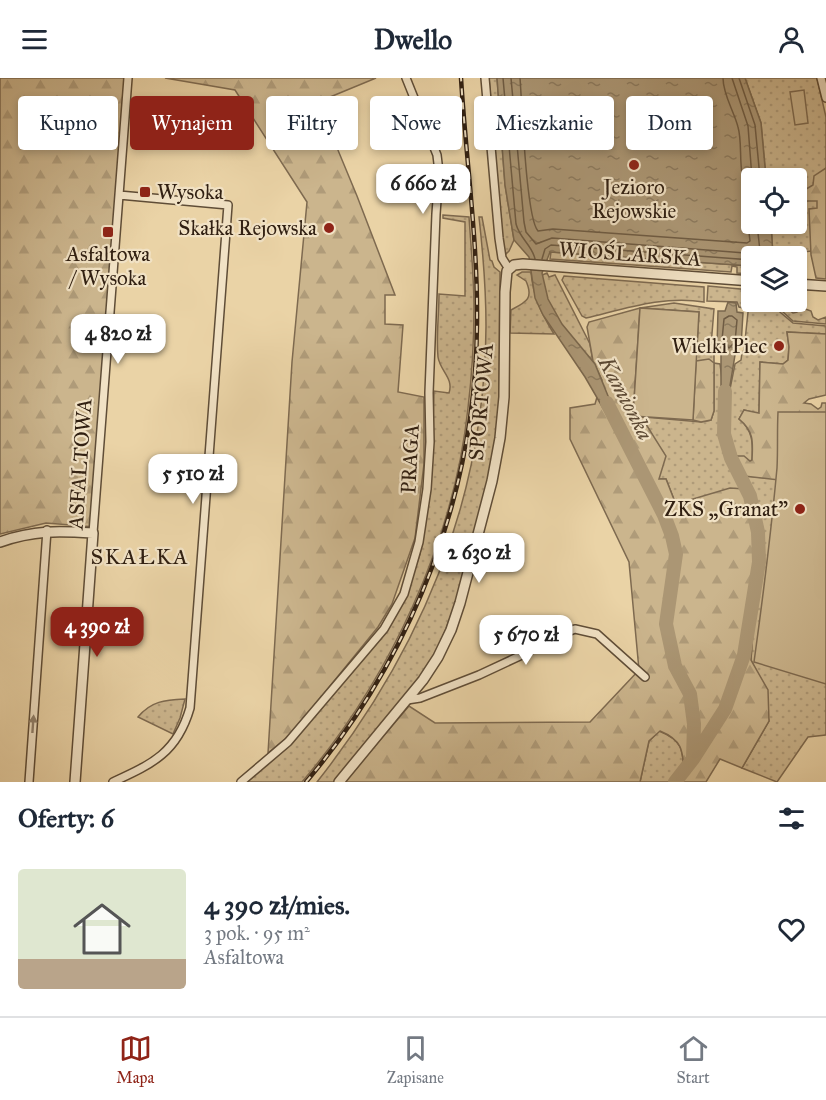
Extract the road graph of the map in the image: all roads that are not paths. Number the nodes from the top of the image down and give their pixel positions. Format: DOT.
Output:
graph roads {
  1 [pos="128,78"];
  2 [pos="406,78"];
  3 [pos="485,78"];
  4 [pos="821,78"];
  5 [pos="826,98"];
  6 [pos="119,195"];
  7 [pos="508,270"];
  8 [pos="741,280"];
  9 [pos="807,285"];
  10 [pos="826,286"];
  11 [pos="47,531"];
  12 [pos="93,533"];
  13 [pos="0,542"];
  14 [pos="645,677"];
  15 [pos="407,700"];
  16 [pos="29,782"];
  17 [pos="75,782"];
  18 [pos="113,782"];
  19 [pos="241,782"];
  20 [pos="339,782"];
  1 -- 6 [label="street, ASFALTOWA"];
  2 -- 19 [label="street, PRAGA"];
  3 -- 7 [label="street"];
  4 -- 5 [label="street"];
  6 -- 12 [label="street, ASFALTOWA"];
  6 -- 18 [label="street"];
  7 -- 8 [label="street, WIOŚLARSKA"];
  7 -- 15 [label="street, SPORTOWA"];
  9 -- 10 [label="street"];
  11 -- 12 [label="street"];
  11 -- 13 [label="street"];
  16 -- 11 [label="street, one-way"];
  12 -- 17 [label="street, ASFALTOWA"];
  14 -- 15 [label="street"];
  15 -- 20 [label="street, SPORTOWA"];
}
